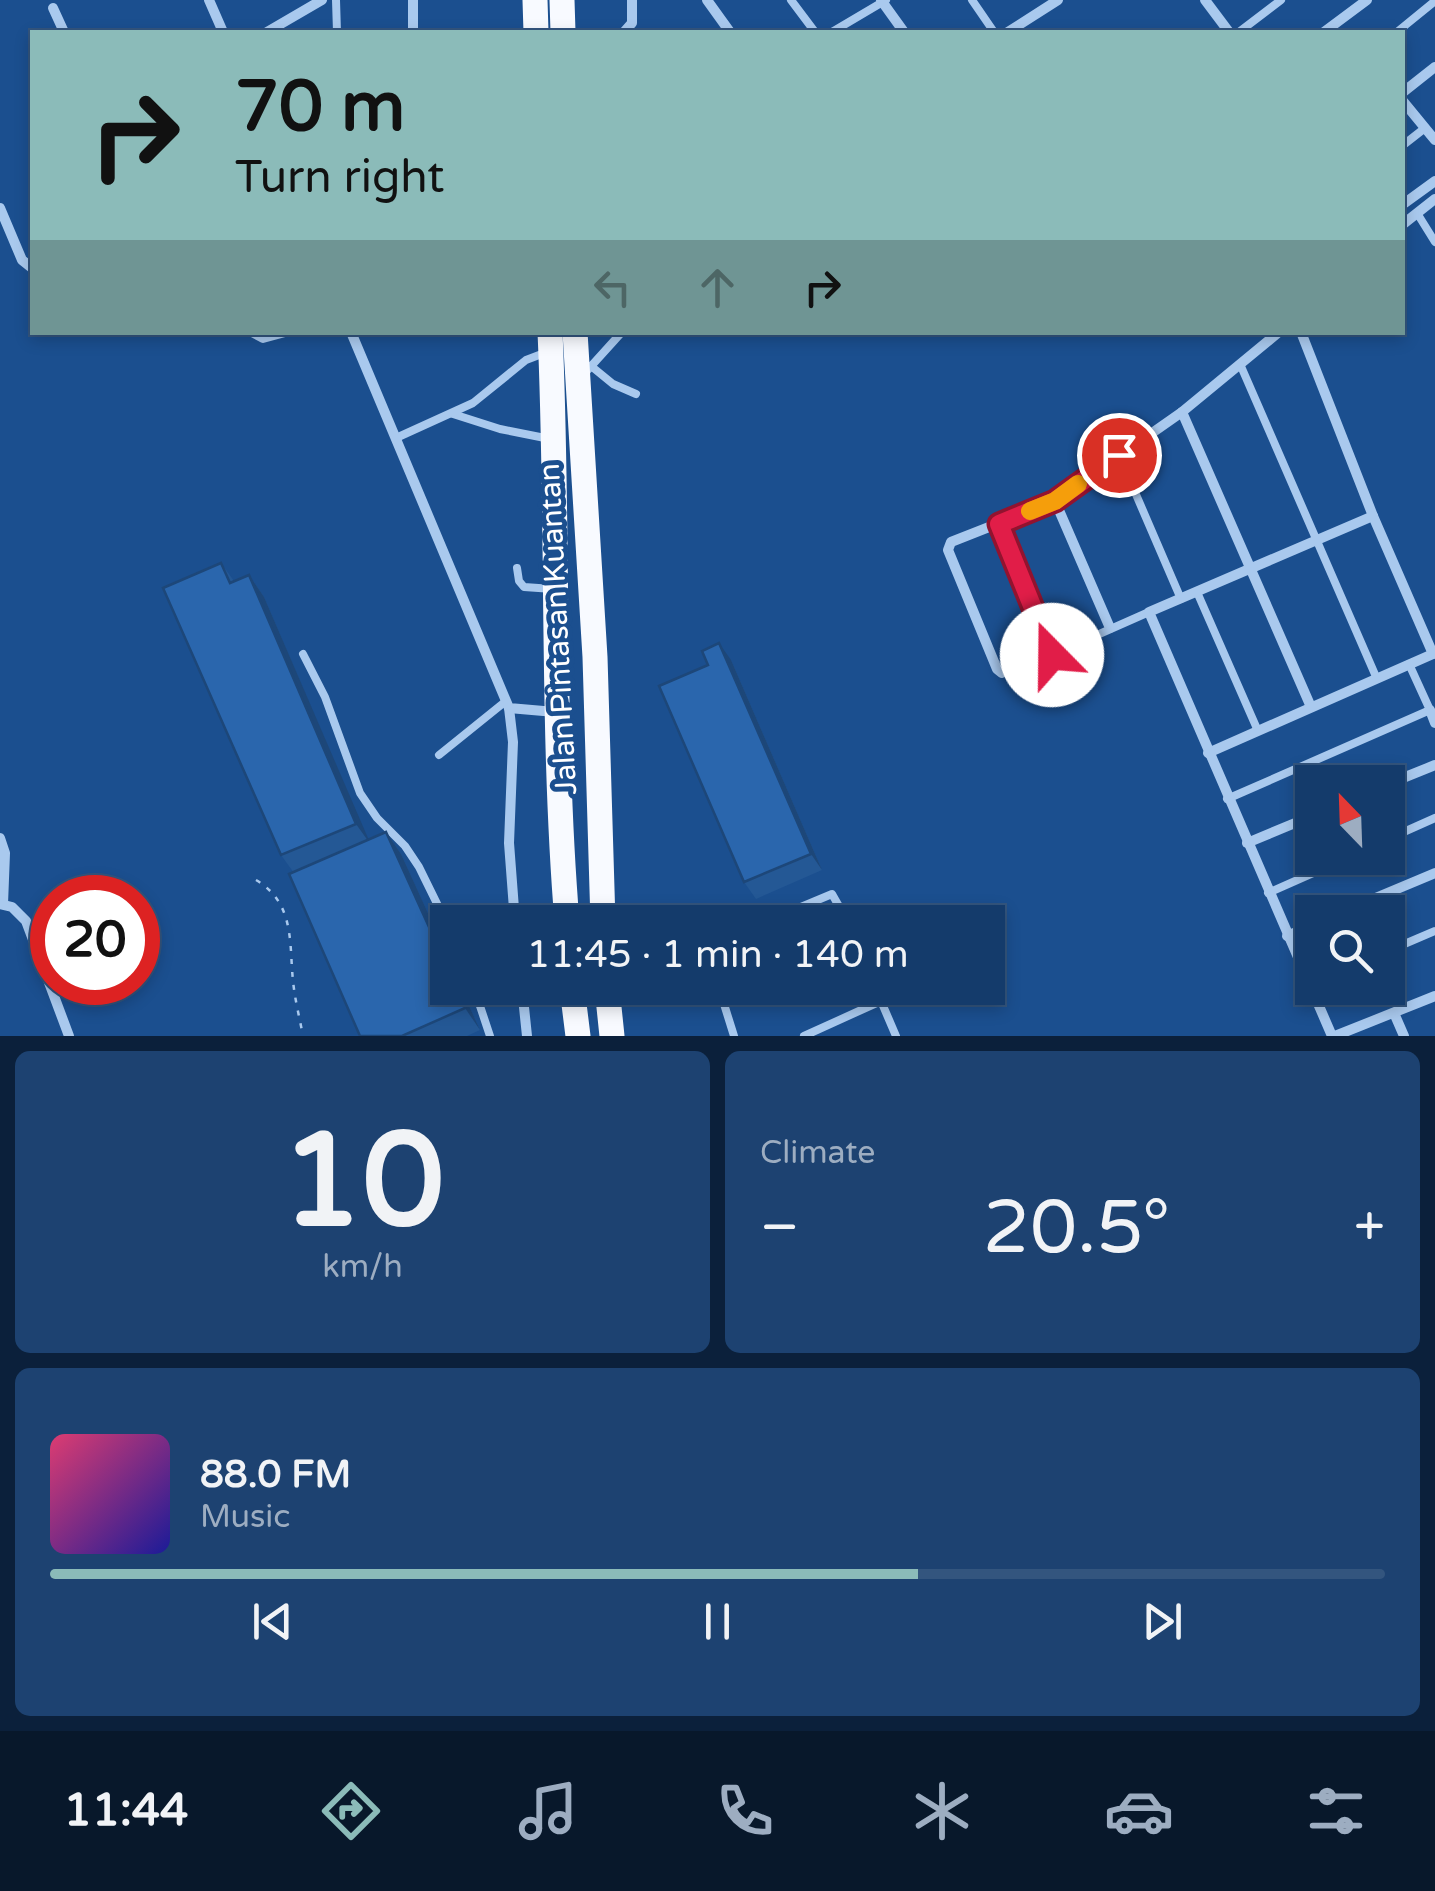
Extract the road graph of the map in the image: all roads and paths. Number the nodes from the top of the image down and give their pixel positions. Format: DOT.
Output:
graph roads {
  1 [pos="209,0"];
  2 [pos="322,0"];
  3 [pos="336,0"];
  4 [pos="413,0"];
  5 [pos="535,0"];
  6 [pos="562,0"];
  7 [pos="632,0"];
  8 [pos="707,0"];
  9 [pos="792,0"];
  10 [pos="972,0"];
  11 [pos="1058,0"];
  12 [pos="1281,0"];
  13 [pos="1367,0"];
  14 [pos="883,1"];
  15 [pos="1208,1"];
  16 [pos="1435,2"];
  17 [pos="54,8"];
  18 [pos="63,30"];
  19 [pos="221,30"];
  20 [pos="271,30"];
  21 [pos="337,30"];
  22 [pos="413,30"];
  23 [pos="536,30"];
  24 [pos="564,30"];
  25 [pos="626,30"];
  26 [pos="729,30"];
  27 [pos="813,30"];
  28 [pos="835,30"];
  29 [pos="903,30"];
  30 [pos="993,30"];
  31 [pos="1011,30"];
  32 [pos="1229,30"];
  33 [pos="1233,30"];
  34 [pos="1327,30"];
  35 [pos="1399,30"];
  36 [pos="1435,67"];
  37 [pos="1405,94"];
  38 [pos="1405,101"];
  39 [pos="1425,128"];
  40 [pos="1435,140"];
  41 [pos="1405,144"];
  42 [pos="1435,181"];
  43 [pos="1435,199"];
  44 [pos="1405,203"];
  45 [pos="0,208"];
  46 [pos="1418,212"];
  47 [pos="1405,222"];
  48 [pos="1435,242"];
  49 [pos="30,266"];
  50 [pos="352,335"];
  51 [pos="576,335"];
  52 [pos="619,335"];
  53 [pos="1275,335"];
  54 [pos="1302,335"];
  55 [pos="550,342"];
  56 [pos="1240,364"];
  57 [pos="584,374"];
  58 [pos="636,394"];
  59 [pos="1182,412"];
  60 [pos="452,414"];
  61 [pos="396,438"];
  62 [pos="554,440"];
  63 [pos="1119,455"];
  64 [pos="1055,501"];
  65 [pos="1373,516"];
  66 [pos="999,524"];
  67 [pos="1317,542"];
  68 [pos="517,568"];
  69 [pos="1251,570"];
  70 [pos="558,589"];
  71 [pos="1197,592"];
  72 [pos="1181,598"];
  73 [pos="1148,612"];
  74 [pos="1110,628"];
  75 [pos="303,654"];
  76 [pos="1434,654"];
  77 [pos="1052,655"];
  78 [pos="1408,664"];
  79 [pos="1002,673"];
  80 [pos="1377,678"];
  81 [pos="507,704"];
  82 [pos="1311,707"];
  83 [pos="1430,710"];
  84 [pos="557,712"];
  85 [pos="1435,723"];
  86 [pos="1258,730"];
  87 [pos="1208,752"];
  88 [pos="439,755"];
  89 [pos="1435,765"];
  90 [pos="1405,777"];
  91 [pos="1227,799"];
  92 [pos="1435,818"];
  93 [pos="1295,823"];
  94 [pos="1405,831"];
  95 [pos="0,838"];
  96 [pos="1247,843"];
  97 [pos="1435,872"];
  98 [pos="1307,875"];
  99 [pos="256,880"];
  100 [pos="1268,892"];
  101 [pos="1382,895"];
  102 [pos="1,904"];
  103 [pos="438,905"];
  104 [pos="514,905"];
  105 [pos="566,905"];
  106 [pos="602,905"];
  107 [pos="806,905"];
  108 [pos="838,905"];
  109 [pos="1435,930"];
  110 [pos="1295,932"];
  111 [pos="1287,936"];
  112 [pos="1405,943"];
  113 [pos="1295,953"];
  114 [pos="1435,996"];
  115 [pos="480,1005"];
  116 [pos="524,1005"];
  117 [pos="574,1005"];
  118 [pos="608,1005"];
  119 [pos="724,1005"];
  120 [pos="870,1005"];
  121 [pos="883,1005"];
  122 [pos="1319,1005"];
  123 [pos="1394,1013"];
  124 [pos="66,1035"];
  125 [pos="304,1036"];
  126 [pos="490,1036"];
  127 [pos="527,1036"];
  128 [pos="578,1036"];
  129 [pos="612,1036"];
  130 [pos="734,1036"];
  131 [pos="804,1036"];
  132 [pos="896,1036"];
  133 [pos="1333,1036"];
  134 [pos="1404,1036"];
  1 -- 19 [label="street"];
  2 -- 20 [label="street"];
  3 -- 21 [label="lane"];
  4 -- 22 [label="street"];
  5 -- 23 [label="highway"];
  6 -- 24 [label="highway"];
  7 -- 25 [label="street"];
  8 -- 26 [label="street"];
  9 -- 27 [label="lane"];
  10 -- 30 [label="lane"];
  11 -- 31 [label="street"];
  12 -- 33 [label="lane"];
  13 -- 34 [label="street"];
  14 -- 28 [label="lane"];
  14 -- 29 [label="street"];
  15 -- 32 [label="street"];
  16 -- 35 [label="lane"];
  17 -- 18 [label="street"];
  36 -- 37 [label="street"];
  38 -- 39 [label="street"];
  39 -- 40 [label="street"];
  39 -- 41 [label="lane"];
  42 -- 44 [label="street"];
  43 -- 46 [label="street"];
  45 -- 49 [label="street"];
  46 -- 47 [label="street"];
  46 -- 48 [label="lane"];
  50 -- 61 [label="street"];
  51 -- 57 [label="highway, Jalan Pintasan Kuantan"];
  52 -- 57 [label="lane"];
  53 -- 56 [label="street"];
  54 -- 65 [label="street"];
  55 -- 60 [label="lane"];
  55 -- 62 [label="highway, Jalan Pintasan Kuantan"];
  56 -- 59 [label="street"];
  56 -- 67 [label="lane"];
  57 -- 58 [label="lane"];
  57 -- 106 [label="highway, Jalan Pintasan Kuantan"];
  59 -- 63 [label="street"];
  59 -- 69 [label="street"];
  60 -- 61 [label="lane"];
  60 -- 62 [label="lane"];
  61 -- 81 [label="street"];
  62 -- 70 [label="highway, Jalan Pintasan Kuantan"];
  63 -- 64 [label="street"];
  63 -- 72 [label="lane"];
  64 -- 66 [label="street"];
  64 -- 74 [label="street"];
  65 -- 67 [label="street"];
  65 -- 76 [label="street"];
  66 -- 77 [label="lane"];
  66 -- 79 [label="street"];
  67 -- 69 [label="street"];
  67 -- 80 [label="lane"];
  68 -- 70 [label="lane"];
  69 -- 71 [label="street"];
  69 -- 82 [label="street"];
  70 -- 84 [label="highway, Jalan Pintasan Kuantan"];
  71 -- 72 [label="street"];
  71 -- 86 [label="lane"];
  72 -- 73 [label="street"];
  73 -- 74 [label="lane"];
  73 -- 87 [label="street"];
  74 -- 77 [label="lane"];
  75 -- 103 [label="lane"];
  76 -- 78 [label="street"];
  77 -- 79 [label="lane"];
  78 -- 80 [label="street"];
  78 -- 83 [label="lane"];
  80 -- 82 [label="street"];
  81 -- 84 [label="street"];
  81 -- 88 [label="lane"];
  81 -- 104 [label="street"];
  82 -- 86 [label="street"];
  83 -- 85 [label="street"];
  83 -- 91 [label="lane"];
  84 -- 105 [label="highway, Jalan Pintasan Kuantan"];
  86 -- 87 [label="street"];
  87 -- 91 [label="street"];
  89 -- 90 [label="street"];
  91 -- 96 [label="street"];
  92 -- 94 [label="lane"];
  93 -- 96 [label="street"];
  95 -- 102 [label="street"];
  96 -- 100 [label="street"];
  97 -- 101 [label="street"];
  98 -- 100 [label="lane"];
  99 -- 125 [label="path"];
  100 -- 111 [label="street"];
  102 -- 124 [label="street"];
  107 -- 108 [label="lane"];
  109 -- 112 [label="lane"];
  110 -- 111 [label="street"];
  111 -- 113 [label="street"];
  114 -- 123 [label="street"];
  115 -- 126 [label="lane"];
  116 -- 127 [label="street"];
  117 -- 128 [label="highway"];
  118 -- 129 [label="highway"];
  119 -- 130 [label="lane"];
  120 -- 131 [label="lane"];
  121 -- 132 [label="lane"];
  122 -- 133 [label="street"];
  123 -- 133 [label="street"];
  123 -- 134 [label="street"];
}
